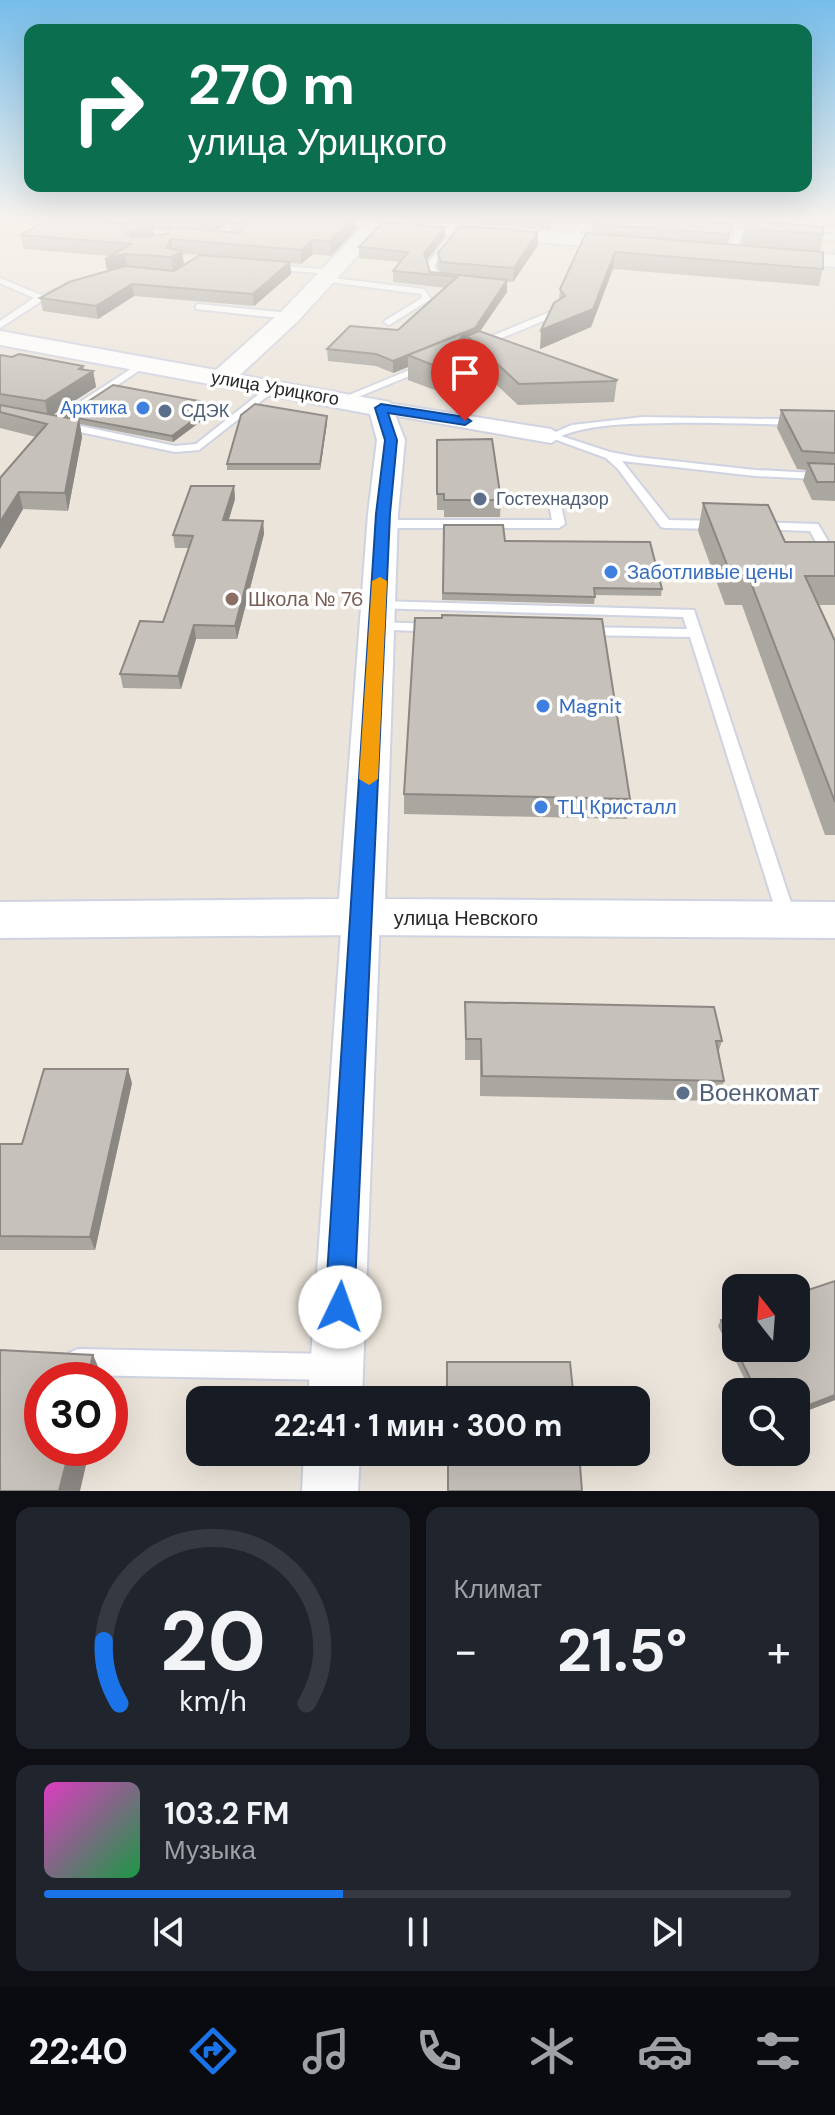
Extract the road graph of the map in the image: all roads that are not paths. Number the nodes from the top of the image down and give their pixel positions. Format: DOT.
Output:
graph roads {
  1 [pos="19,289"];
  2 [pos="69,289"];
  3 [pos="315,289"];
  4 [pos="405,289"];
  5 [pos="427,289"];
  6 [pos="424,292"];
  7 [pos="40,298"];
  8 [pos="199,307"];
  9 [pos="557,312"];
  10 [pos="290,316"];
  11 [pos="389,322"];
  12 [pos="0,325"];
  13 [pos="0,338"];
  14 [pos="143,364"];
  15 [pos="222,378"];
  16 [pos="273,388"];
  17 [pos="342,400"];
  18 [pos="381,408"];
  19 [pos="40,421"];
  20 [pos="53,423"];
  21 [pos="835,423"];
  22 [pos="551,436"];
  23 [pos="608,455"];
  24 [pos="835,477"];
  25 [pos="554,500"];
  26 [pos="382,524"];
  27 [pos="835,564"];
  28 [pos="378,616"];
  29 [pos="457,628"];
  30 [pos="568,631"];
  31 [pos="696,633"];
  32 [pos="361,917"];
  33 [pos="0,920"];
  34 [pos="835,920"];
  35 [pos="788,921"];
  36 [pos="46,1361"];
  37 [pos="336,1384"];
  38 [pos="331,1466"];
  39 [pos="330,1491"];
  1 -- 7 [label="lane"];
  2 -- 7 [label="lane"];
  3 -- 10 [label="street"];
  4 -- 6 [label="lane"];
  5 -- 6 [label="lane"];
  6 -- 11 [label="lane"];
  7 -- 12 [label="lane"];
  8 -- 10 [label="lane"];
  9 -- 17 [label="lane"];
  10 -- 15 [label="street"];
  13 -- 14 [label="street, улица Урицкого"];
  14 -- 15 [label="street, улица Урицкого"];
  14 -- 20 [label="lane"];
  15 -- 16 [label="street, улица Урицкого"];
  16 -- 17 [label="street, улица Урицкого"];
  16 -- 20 [label="lane"];
  17 -- 18 [label="street, улица Урицкого"];
  18 -- 22 [label="street, улица Урицкого"];
  18 -- 26 [label="street"];
  19 -- 20 [label="lane"];
  21 -- 22 [label="lane"];
  22 -- 23 [label="lane"];
  23 -- 24 [label="lane"];
  23 -- 27 [label="lane"];
  25 -- 26 [label="lane"];
  26 -- 28 [label="street"];
  28 -- 29 [label="lane"];
  28 -- 31 [label="lane"];
  28 -- 32 [label="street"];
  30 -- 31 [label="lane"];
  31 -- 35 [label="lane"];
  32 -- 33 [label="street, улица Невского"];
  32 -- 35 [label="street, улица Невского"];
  32 -- 37 [label="street"];
  34 -- 35 [label="street, улица Невского"];
  36 -- 37 [label="lane"];
  38 -- 39 [label="street"];
}
